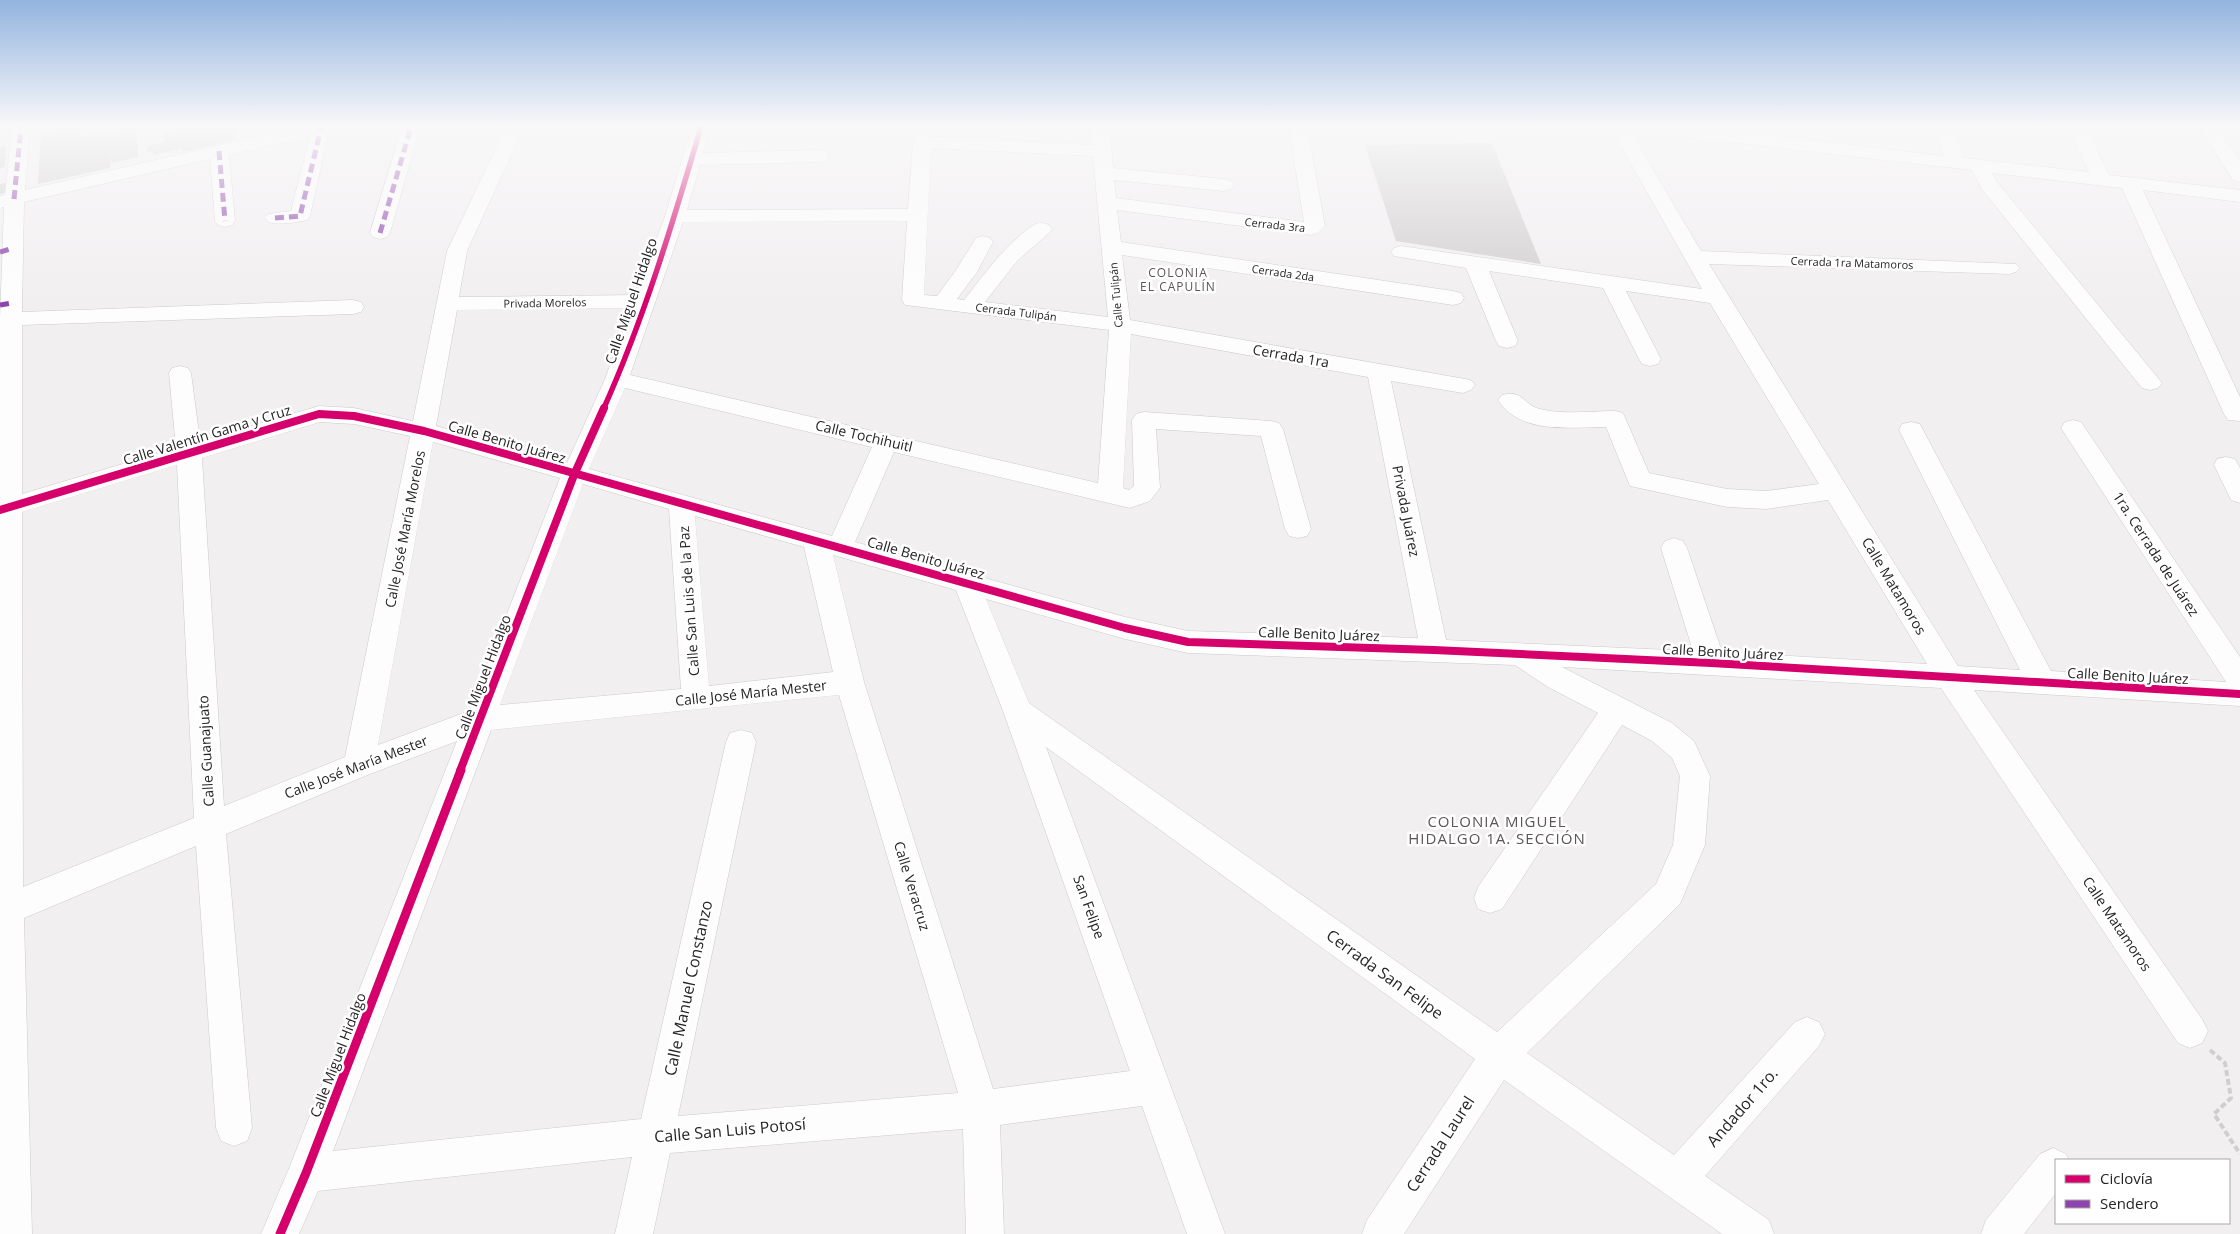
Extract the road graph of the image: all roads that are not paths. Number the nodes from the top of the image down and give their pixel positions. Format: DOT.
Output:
graph roads {
  1 [pos="10,185"];
  2 [pos="74,185"];
  3 [pos="222,185"];
  4 [pos="308,185"];
  5 [pos="394,185"];
  6 [pos="488,185"];
  7 [pos="685,185"];
  8 [pos="919,185"];
  9 [pos="1105,185"];
  10 [pos="1220,185"];
  11 [pos="1224,185"];
  12 [pos="1308,185"];
  13 [pos="1652,185"];
  14 [pos="1988,185"];
  15 [pos="2130,185"];
  16 [pos="2150,185"];
  17 [pos="2240,196"];
  18 [pos="7,200"];
  19 [pos="1106,203"];
  20 [pos="917,215"];
  21 [pos="675,216"];
  22 [pos="275,218"];
  23 [pos="225,221"];
  24 [pos="1042,229"];
  25 [pos="380,233"];
  26 [pos="983,242"];
  27 [pos="1112,247"];
  28 [pos="7,250"];
  29 [pos="1401,252"];
  30 [pos="1694,257"];
  31 [pos="1475,263"];
  32 [pos="2009,268"];
  33 [pos="1611,282"];
  34 [pos="1453,298"];
  35 [pos="1718,298"];
  36 [pos="644,301"];
  37 [pos="943,303"];
  38 [pos="446,304"];
  39 [pos="353,307"];
  40 [pos="969,307"];
  41 [pos="8,309"];
  42 [pos="1120,325"];
  43 [pos="1507,341"];
  44 [pos="1650,359"];
  45 [pos="1378,372"];
  46 [pos="180,373"];
  47 [pos="617,380"];
  48 [pos="2150,382"];
  49 [pos="1463,385"];
  50 [pos="1510,400"];
  51 [pos="2236,414"];
  52 [pos="2073,428"];
  53 [pos="1911,430"];
  54 [pos="424,431"];
  55 [pos="887,441"];
  56 [pos="189,453"];
  57 [pos="2226,466"];
  58 [pos="574,475"];
  59 [pos="1836,490"];
  60 [pos="1110,494"];
  61 [pos="2240,494"];
  62 [pos="682,503"];
  63 [pos="6,508"];
  64 [pos="1298,529"];
  65 [pos="828,544"];
  66 [pos="1674,548"];
  67 [pos="966,583"];
  68 [pos="1434,650"];
  69 [pos="1522,655"];
  70 [pos="1711,663"];
  71 [pos="1950,676"];
  72 [pos="2240,680"];
  73 [pos="850,682"];
  74 [pos="2043,684"];
  75 [pos="2240,694"];
  76 [pos="696,699"];
  77 [pos="1018,710"];
  78 [pos="1617,710"];
  79 [pos="481,719"];
  80 [pos="741,742"];
  81 [pos="359,765"];
  82 [pos="210,826"];
  83 [pos="1490,898"];
  84 [pos="3,911"];
  85 [pos="2190,1031"];
  86 [pos="1806,1034"];
  87 [pos="1499,1055"];
  88 [pos="1154,1086"];
  89 [pos="981,1109"];
  90 [pos="234,1128"];
  91 [pos="656,1136"];
  92 [pos="2053,1167"];
  93 [pos="306,1173"];
  94 [pos="1677,1180"];
  95 [pos="12,1234"];
  96 [pos="280,1234"];
  97 [pos="634,1234"];
  98 [pos="985,1234"];
  99 [pos="1206,1234"];
  100 [pos="1381,1234"];
  101 [pos="1754,1234"];
  102 [pos="2000,1234"];
  1 -- 18 [label="street"];
  2 -- 18 [label="street"];
  3 -- 23 [label="street"];
  4 -- 22 [label="street"];
  5 -- 25 [label="street"];
  6 -- 38 [label="street, Calle José María Morelos"];
  7 -- 21 [label="street, Calle Miguel Hidalgo"];
  8 -- 20 [label="street"];
  9 -- 19 [label="street, Calle Tulipán"];
  10 -- 11 [label="street"];
  12 -- 19 [label="street, Cerrada 3ra"];
  13 -- 30 [label="street, Calle Matamoros"];
  14 -- 48 [label="street"];
  15 -- 51 [label="street"];
  16 -- 17 [label="street"];
  18 -- 28 [label="street"];
  19 -- 27 [label="street, Calle Tulipán"];
  20 -- 21 [label="street"];
  20 -- 37 [label="street, Cerrada Tulipán"];
  21 -- 36 [label="street, Calle Miguel Hidalgo"];
  24 -- 40 [label="street"];
  26 -- 37 [label="street"];
  27 -- 34 [label="street, Cerrada 2da"];
  27 -- 42 [label="street, Calle Tulipán"];
  28 -- 41 [label="street"];
  29 -- 31 [label="street"];
  30 -- 32 [label="street, Cerrada 1ra Matamoros"];
  30 -- 35 [label="street, Calle Matamoros"];
  31 -- 33 [label="street"];
  31 -- 43 [label="street"];
  33 -- 35 [label="street"];
  33 -- 44 [label="street"];
  35 -- 59 [label="street, Calle Matamoros"];
  36 -- 38 [label="street, Privada Morelos"];
  36 -- 47 [label="street, Calle Miguel Hidalgo"];
  37 -- 40 [label="street, Cerrada Tulipán"];
  38 -- 54 [label="street, Calle José María Morelos"];
  39 -- 41 [label="street"];
  40 -- 42 [label="street, Cerrada Tulipán"];
  41 -- 63 [label="street"];
  42 -- 45 [label="street, Cerrada 1ra"];
  42 -- 60 [label="street, Calle Tulipán"];
  45 -- 49 [label="street, Cerrada 1ra"];
  45 -- 68 [label="street, Privada Juárez"];
  46 -- 56 [label="street, Calle Guanajuato"];
  47 -- 55 [label="street, Calle Tochihuitl"];
  47 -- 58 [label="street, Calle Miguel Hidalgo"];
  50 -- 59 [label="street"];
  52 -- 72 [label="street, 1ra. Cerrada de Juárez"];
  53 -- 74 [label="street"];
  54 -- 56 [label="street, Calle Valentín Gama y Cruz"];
  54 -- 58 [label="street, Calle Benito Juárez"];
  54 -- 81 [label="street, Calle José María Morelos"];
  55 -- 60 [label="street, Calle Tochihuitl"];
  55 -- 65 [label="street"];
  56 -- 63 [label="street, Calle Valentín Gama y Cruz"];
  56 -- 82 [label="street, Calle Guanajuato"];
  57 -- 61 [label="street"];
  58 -- 62 [label="street, Calle Benito Juárez"];
  58 -- 79 [label="street, Calle Miguel Hidalgo"];
  59 -- 71 [label="street, Calle Matamoros"];
  60 -- 64 [label="street, Calle Tochihuitl"];
  62 -- 65 [label="street, Calle Benito Juárez"];
  62 -- 76 [label="street, Calle San Luis de la Paz"];
  63 -- 84 [label="street"];
  65 -- 67 [label="street, Calle Benito Juárez"];
  65 -- 73 [label="street, Calle Veracruz"];
  66 -- 70 [label="street"];
  67 -- 68 [label="street, Calle Benito Juárez"];
  67 -- 77 [label="street, San Felipe"];
  68 -- 69 [label="street, Calle Benito Juárez"];
  69 -- 70 [label="street, Calle Benito Juárez"];
  69 -- 78 [label="street, Cerrada Laurel"];
  70 -- 71 [label="street, Calle Benito Juárez"];
  71 -- 74 [label="street, Calle Benito Juárez"];
  71 -- 85 [label="street, Calle Matamoros"];
  73 -- 76 [label="street, Calle José María Mester"];
  73 -- 89 [label="street, Calle Veracruz"];
  74 -- 75 [label="street, Calle Benito Juárez"];
  76 -- 79 [label="street, Calle José María Mester"];
  77 -- 87 [label="street, Cerrada San Felipe"];
  77 -- 88 [label="street, San Felipe"];
  78 -- 83 [label="street"];
  78 -- 87 [label="street, Cerrada Laurel"];
  79 -- 81 [label="street, Calle José María Mester"];
  79 -- 93 [label="street, Calle Miguel Hidalgo"];
  80 -- 91 [label="street, Calle Manuel Constanzo"];
  81 -- 82 [label="street, Calle José María Mester"];
  82 -- 84 [label="street, Calle José María Mester"];
  82 -- 90 [label="street, Calle Guanajuato"];
  84 -- 95 [label="street"];
  86 -- 94 [label="street, Andador 1ro."];
  87 -- 94 [label="street, Cerrada San Felipe"];
  87 -- 100 [label="street, Cerrada Laurel"];
  88 -- 89 [label="street, Calle San Luis Potosí"];
  88 -- 99 [label="street, San Felipe"];
  89 -- 91 [label="street, Calle San Luis Potosí"];
  89 -- 98 [label="street, Calle Veracruz"];
  91 -- 93 [label="street, Calle San Luis Potosí"];
  91 -- 97 [label="street, Calle Manuel Constanzo"];
  92 -- 102 [label="street"];
  93 -- 96 [label="street, Calle Miguel Hidalgo"];
  94 -- 101 [label="street, Cerrada San Felipe"];
}
